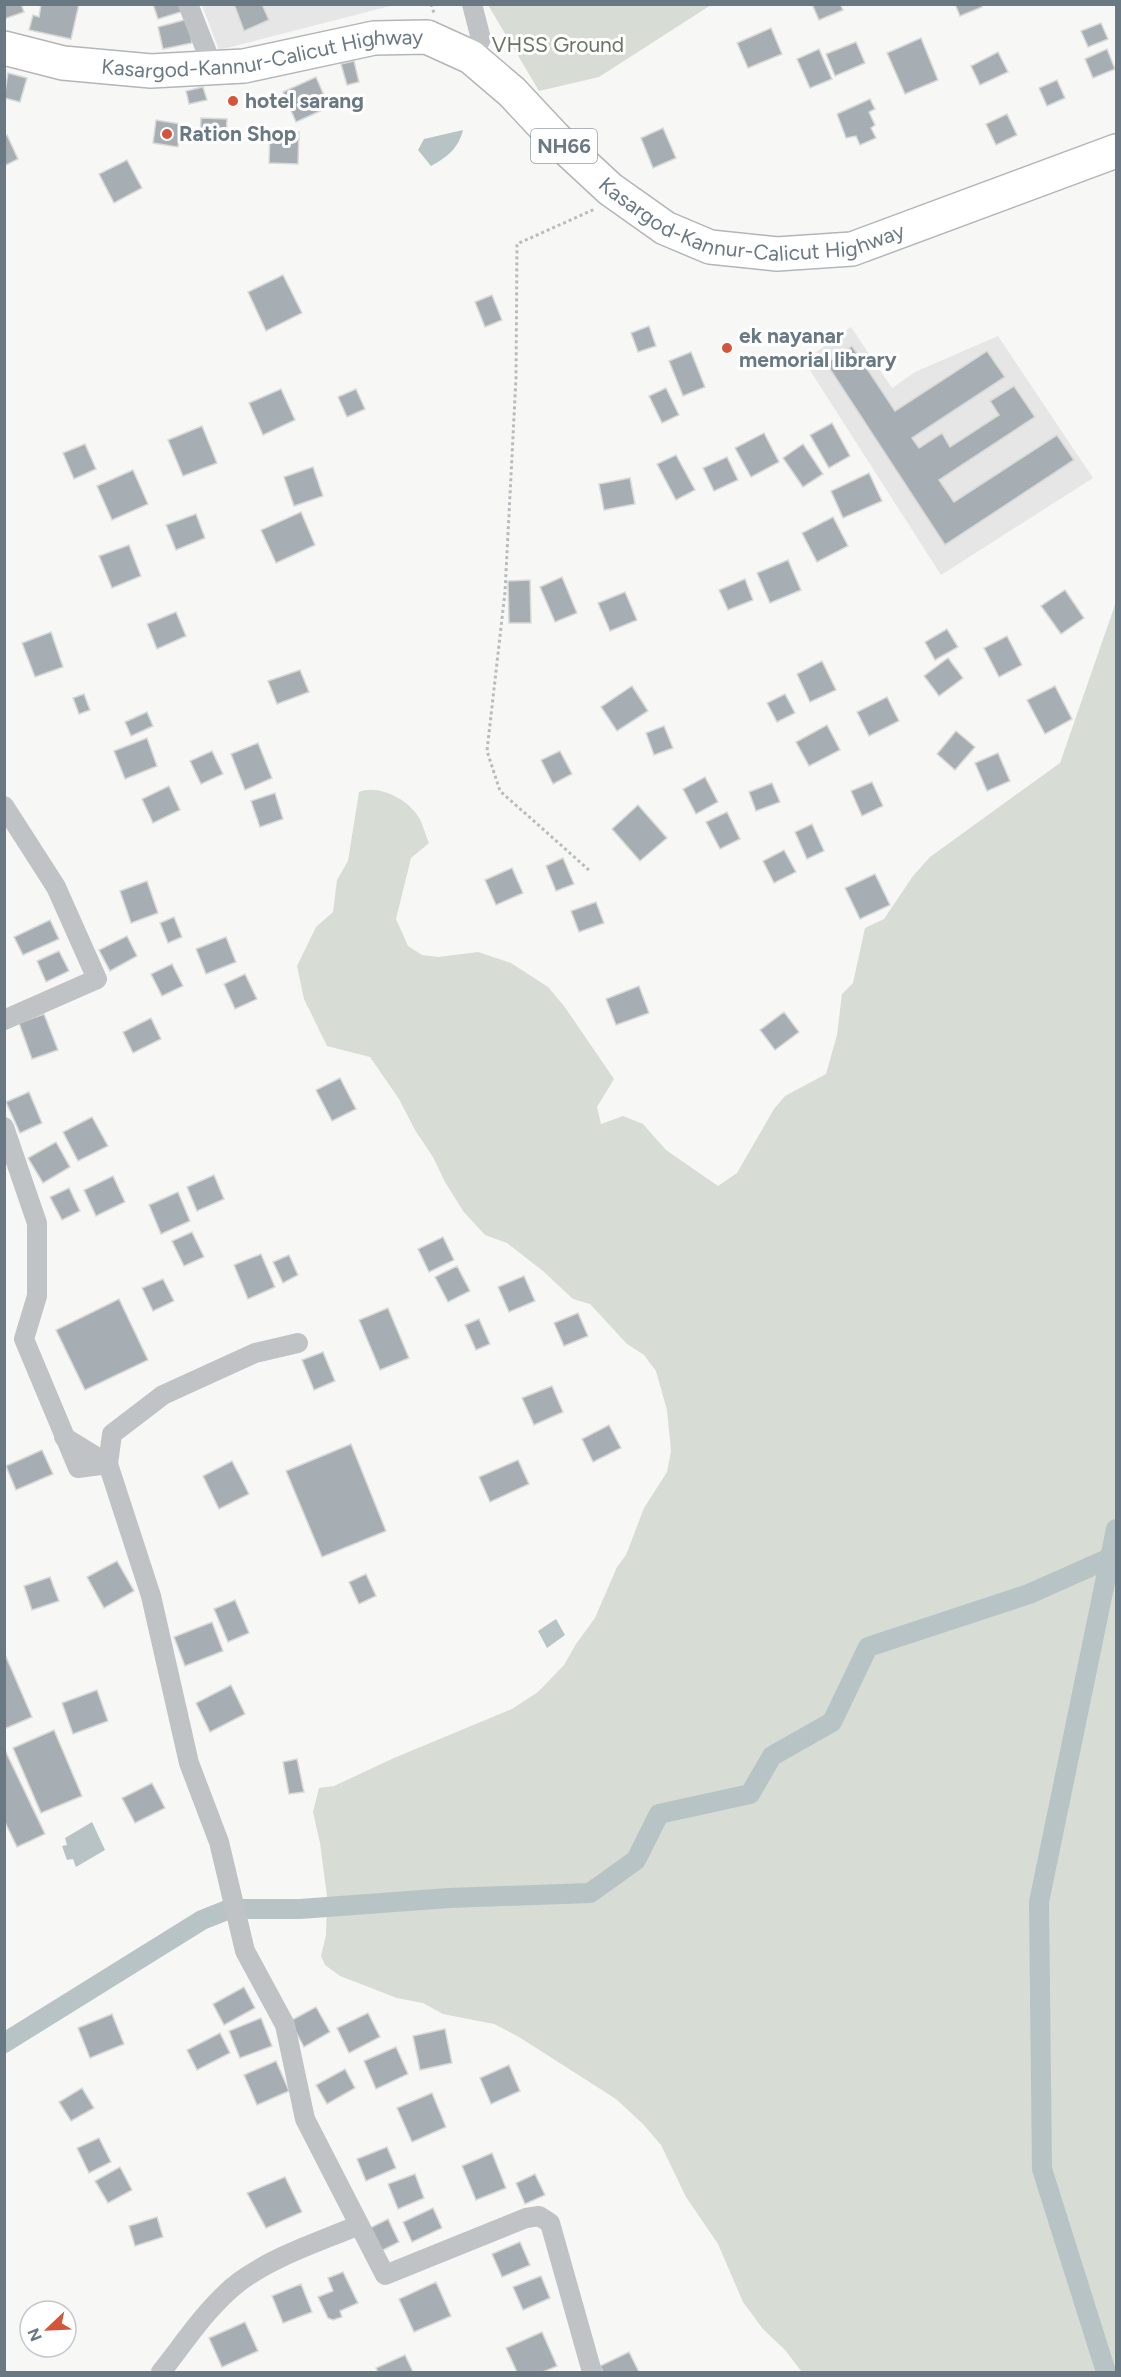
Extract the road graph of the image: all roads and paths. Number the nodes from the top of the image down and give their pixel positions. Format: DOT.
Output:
graph roads {
  1 [pos="188,4"];
  2 [pos="472,4"];
  3 [pos="4,48"];
  4 [pos="471,57"];
  5 [pos="213,68"];
  6 [pos="1116,151"];
  7 [pos="621,197"];
  8 [pos="4,806"];
  9 [pos="589,870"];
  10 [pos="4,1020"];
  11 [pos="4,1127"];
  12 [pos="298,1343"];
  13 [pos="108,1464"];
  14 [pos="359,2225"];
  15 [pos="161,2373"];
  16 [pos="592,2373"];
  1 -- 5 [label="street"];
  2 -- 4 [label="street"];
  3 -- 5 [label="highway, Kasargod-Kannur-Calicut Highway / NH66"];
  4 -- 5 [label="highway, Kasargod-Kannur-Calicut Highway / NH66"];
  4 -- 7 [label="highway, Kasargod-Kannur-Calicut Highway / NH66"];
  6 -- 7 [label="highway, Kasargod-Kannur-Calicut Highway / NH66"];
  7 -- 9 [label="path"];
  8 -- 10 [label="street"];
  11 -- 13 [label="street"];
  12 -- 13 [label="street"];
  13 -- 14 [label="street"];
  14 -- 15 [label="street"];
  14 -- 16 [label="street"];
}
